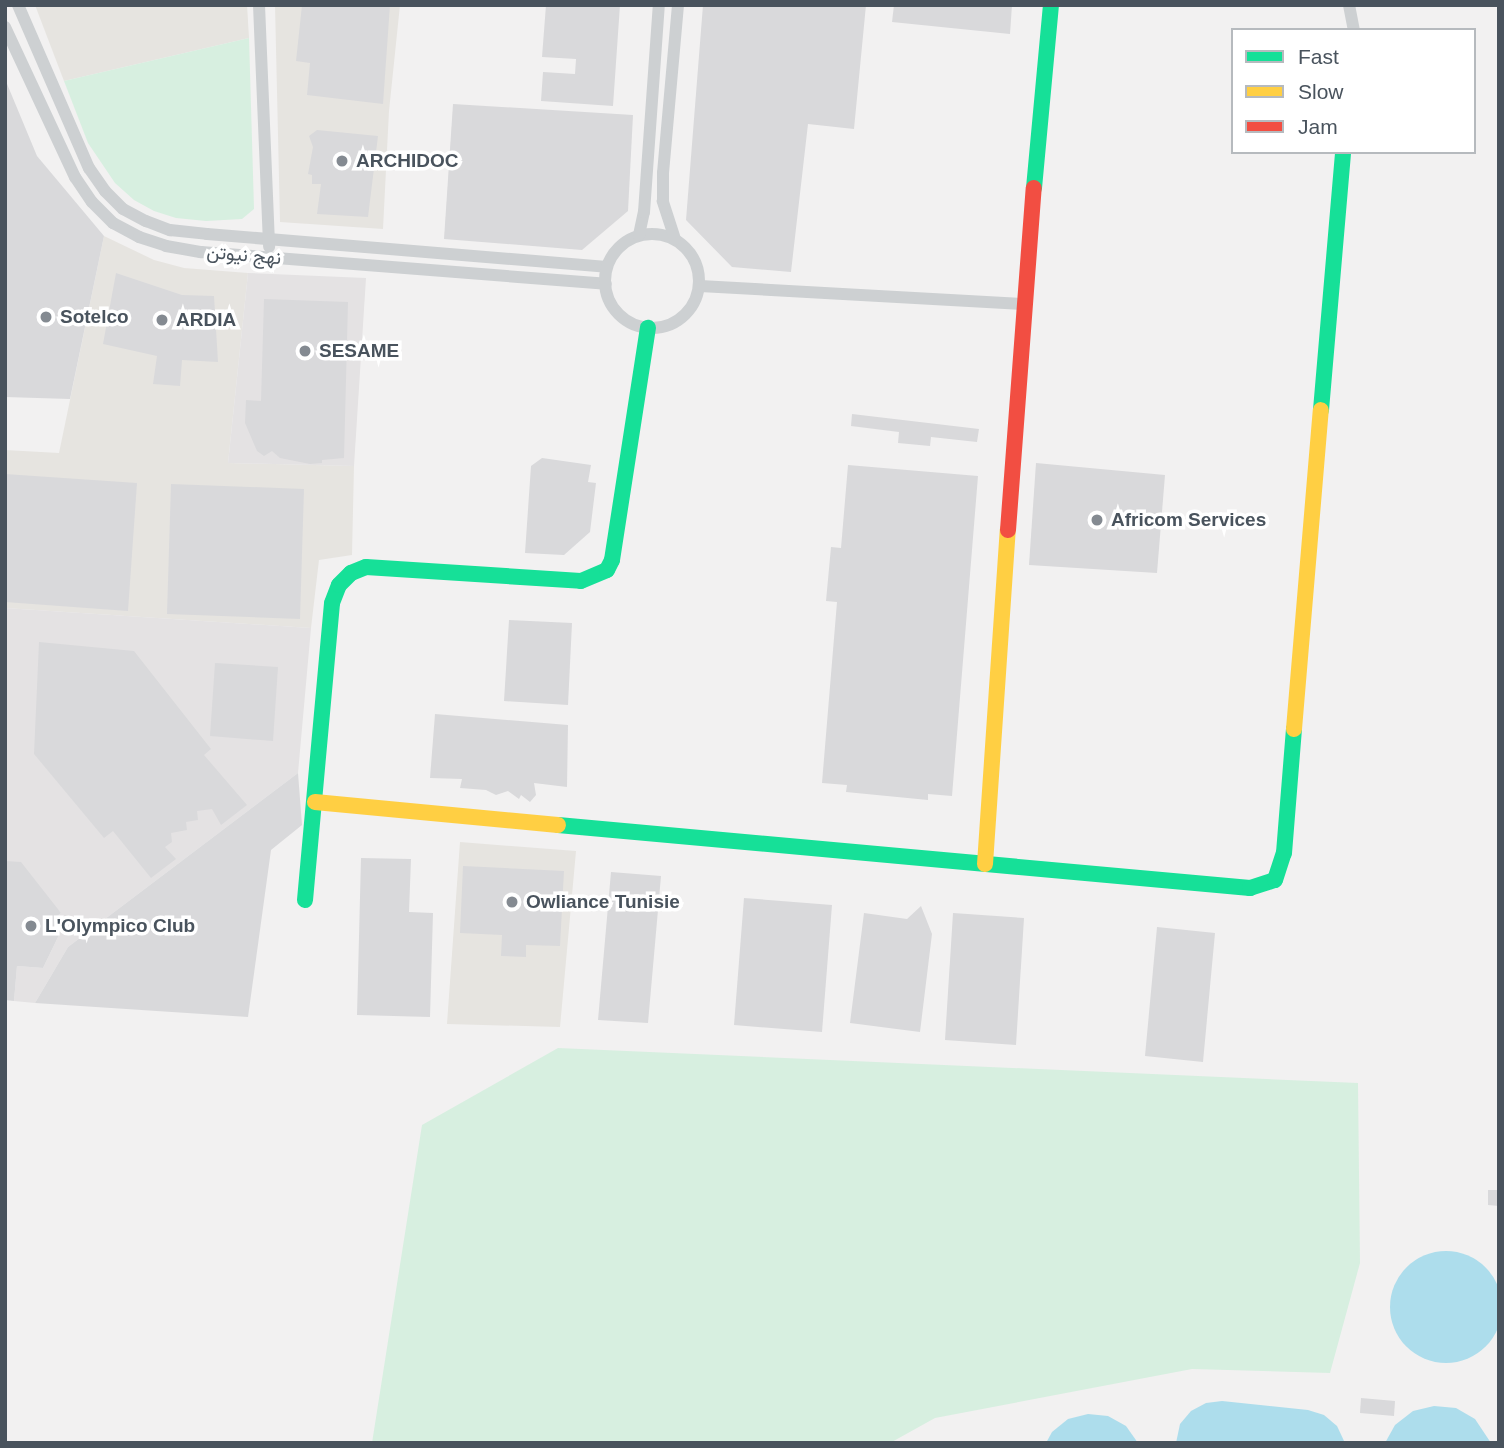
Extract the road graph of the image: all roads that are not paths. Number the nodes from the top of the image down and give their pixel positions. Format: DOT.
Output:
graph roads {
  1 [pos="18,5"];
  2 [pos="259,5"];
  3 [pos="659,5"];
  4 [pos="678,5"];
  5 [pos="1051,5"];
  6 [pos="1349,5"];
  7 [pos="5,27"];
  8 [pos="1354,28"];
  9 [pos="1343,154"];
  10 [pos="132,214"];
  11 [pos="125,229"];
  12 [pos="639,236"];
  13 [pos="675,239"];
  14 [pos="269,240"];
  15 [pos="270,258"];
  16 [pos="607,267"];
  17 [pos="606,284"];
  18 [pos="700,286"];
  19 [pos="1024,304"];
  20 [pos="648,328"];
  21 [pos="315,802"];
  22 [pos="985,864"];
  23 [pos="305,900"];
  1 -- 10 [label="street, نهج نيوتن"];
  2 -- 14 [label="street"];
  3 -- 12 [label="street"];
  4 -- 13 [label="street"];
  5 -- 19 [label="street"];
  6 -- 8 [label="street"];
  7 -- 11 [label="street, نهج نيوتن"];
  9 -- 22 [label="street"];
  10 -- 11 [label="street"];
  10 -- 14 [label="street, نهج نيوتن"];
  11 -- 15 [label="street, نهج نيوتن"];
  12 -- 13 [label="street"];
  12 -- 16 [label="street"];
  13 -- 18 [label="street"];
  14 -- 15 [label="street"];
  14 -- 16 [label="street, نهج نيوتن"];
  15 -- 17 [label="street, نهج نيوتن"];
  16 -- 17 [label="street"];
  17 -- 20 [label="street"];
  18 -- 19 [label="street"];
  18 -- 20 [label="street"];
  19 -- 22 [label="street"];
  20 -- 21 [label="street"];
  21 -- 22 [label="street"];
  21 -- 23 [label="street"];
}
